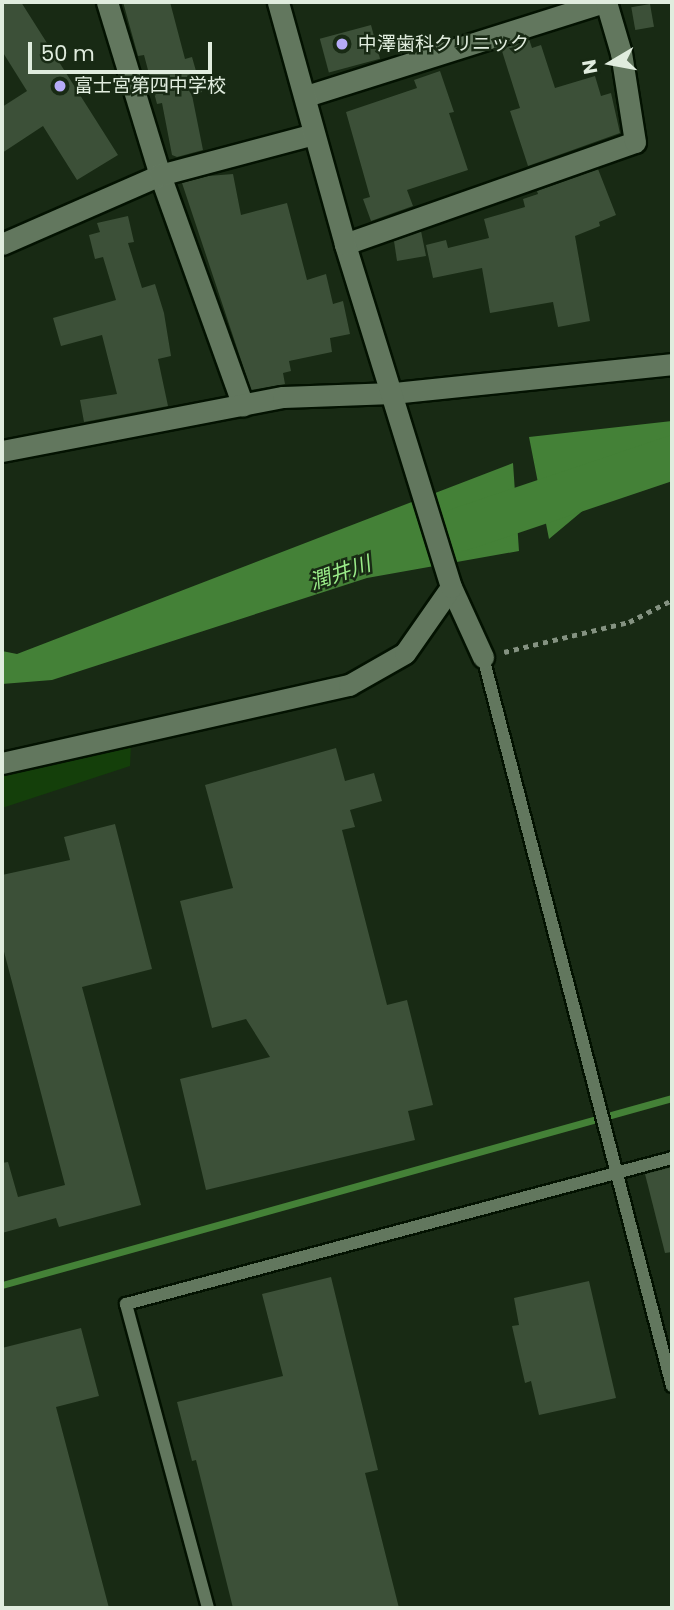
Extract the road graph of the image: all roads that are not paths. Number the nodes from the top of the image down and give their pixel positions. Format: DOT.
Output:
graph roads {
  1 [pos="107,2"];
  2 [pos="278,2"];
  3 [pos="605,2"];
  4 [pos="306,96"];
  5 [pos="314,134"];
  6 [pos="160,175"];
  7 [pos="2,244"];
  8 [pos="345,244"];
  9 [pos="672,364"];
  10 [pos="393,393"];
  11 [pos="243,405"];
  12 [pos="2,451"];
  13 [pos="451,587"];
  14 [pos="482,657"];
  15 [pos="2,763"];
  16 [pos="672,1158"];
  17 [pos="617,1173"];
  18 [pos="672,1386"];
  19 [pos="208,1608"];
  1 -- 6 [label="street"];
  2 -- 4 [label="street"];
  3 -- 4 [label="street"];
  3 -- 8 [label="street"];
  4 -- 5 [label="street"];
  5 -- 6 [label="street"];
  5 -- 8 [label="street"];
  6 -- 7 [label="street"];
  6 -- 11 [label="street"];
  8 -- 10 [label="street"];
  9 -- 10 [label="street"];
  10 -- 11 [label="street"];
  10 -- 13 [label="street"];
  11 -- 12 [label="street"];
  13 -- 14 [label="street"];
  13 -- 15 [label="street"];
  14 -- 17 [label="lane"];
  16 -- 17 [label="lane"];
  17 -- 18 [label="lane"];
  17 -- 19 [label="lane"];
}
